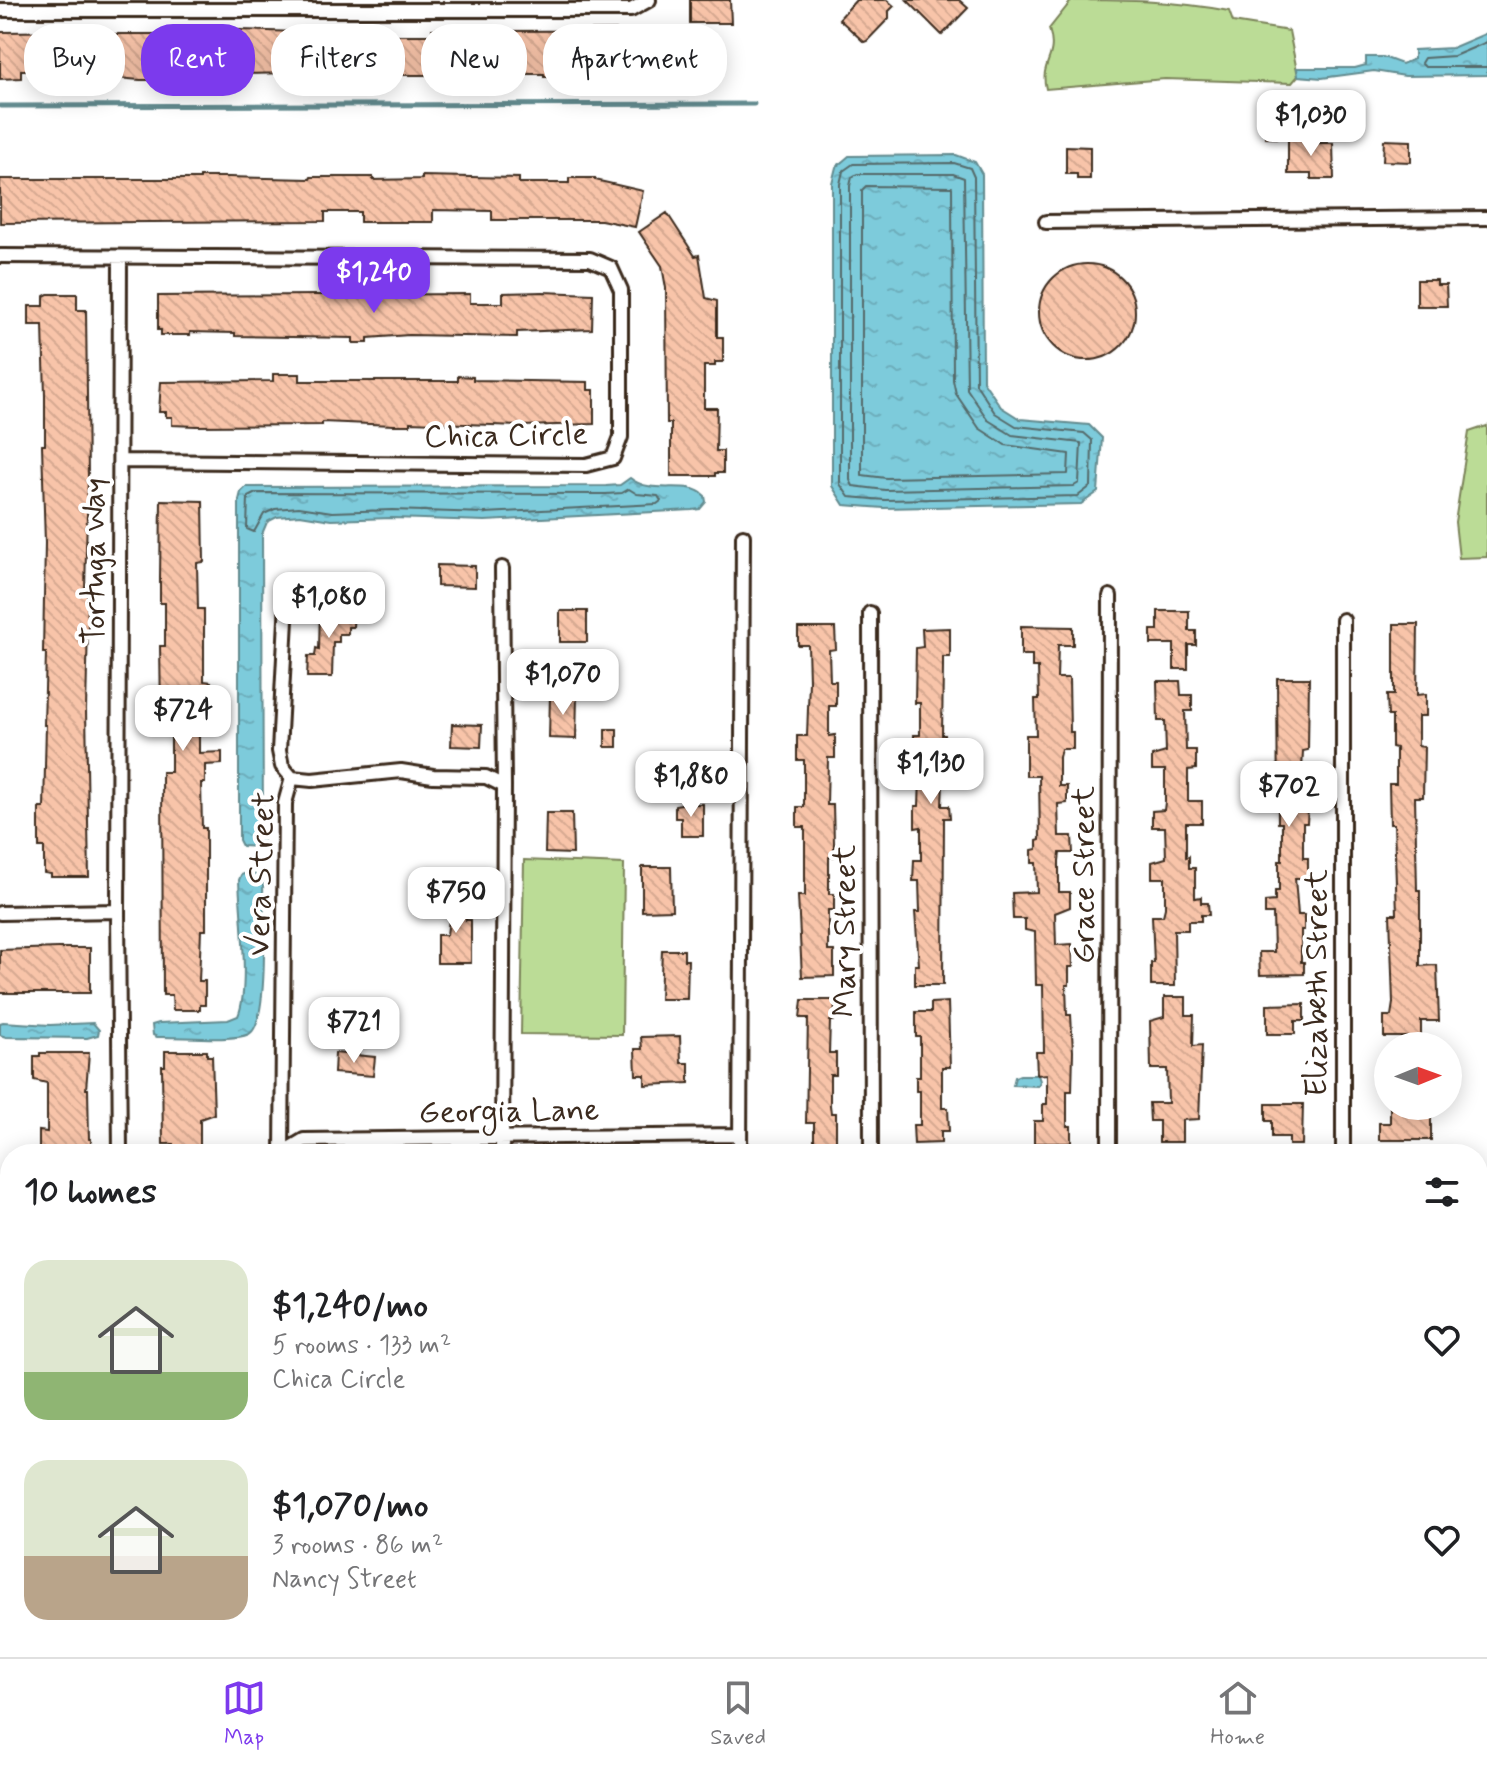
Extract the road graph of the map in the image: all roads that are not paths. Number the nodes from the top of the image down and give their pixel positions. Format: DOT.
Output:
graph roads {
  1 [pos="649,0"];
  2 [pos="0,10"];
  3 [pos="1487,218"];
  4 [pos="1046,222"];
  5 [pos="0,256"];
  6 [pos="120,257"];
  7 [pos="122,461"];
  8 [pos="743,536"];
  9 [pos="502,568"];
  10 [pos="1110,596"];
  11 [pos="287,601"];
  12 [pos="870,613"];
  13 [pos="1343,620"];
  14 [pos="292,778"];
  15 [pos="504,786"];
  16 [pos="118,911"];
  17 [pos="0,913"];
  18 [pos="740,1135"];
  19 [pos="502,1139"];
  20 [pos="120,1144"];
  21 [pos="282,1144"];
  22 [pos="298,1144"];
  23 [pos="502,1144"];
  24 [pos="740,1144"];
  25 [pos="871,1144"];
  26 [pos="1109,1144"];
  27 [pos="1343,1144"];
  1 -- 2 [label="street"];
  3 -- 4 [label="street"];
  5 -- 6 [label="street, Chica Circle"];
  6 -- 7 [label="street, Tortuga Way"];
  6 -- 7 [label="street, Chica Circle"];
  7 -- 16 [label="street, Tortuga Way"];
  8 -- 18 [label="street"];
  9 -- 15 [label="street"];
  10 -- 26 [label="street, Grace Street"];
  11 -- 14 [label="street, Vera Street"];
  12 -- 25 [label="street, Mary Street"];
  13 -- 27 [label="street, Elizabeth Street"];
  14 -- 15 [label="street"];
  14 -- 21 [label="street, Vera Street"];
  15 -- 19 [label="street"];
  16 -- 17 [label="street"];
  16 -- 20 [label="street, Tortuga Way"];
  18 -- 19 [label="street, Georgia Lane"];
  18 -- 24 [label="street"];
  19 -- 22 [label="street, Georgia Lane"];
  19 -- 23 [label="street"];
}
